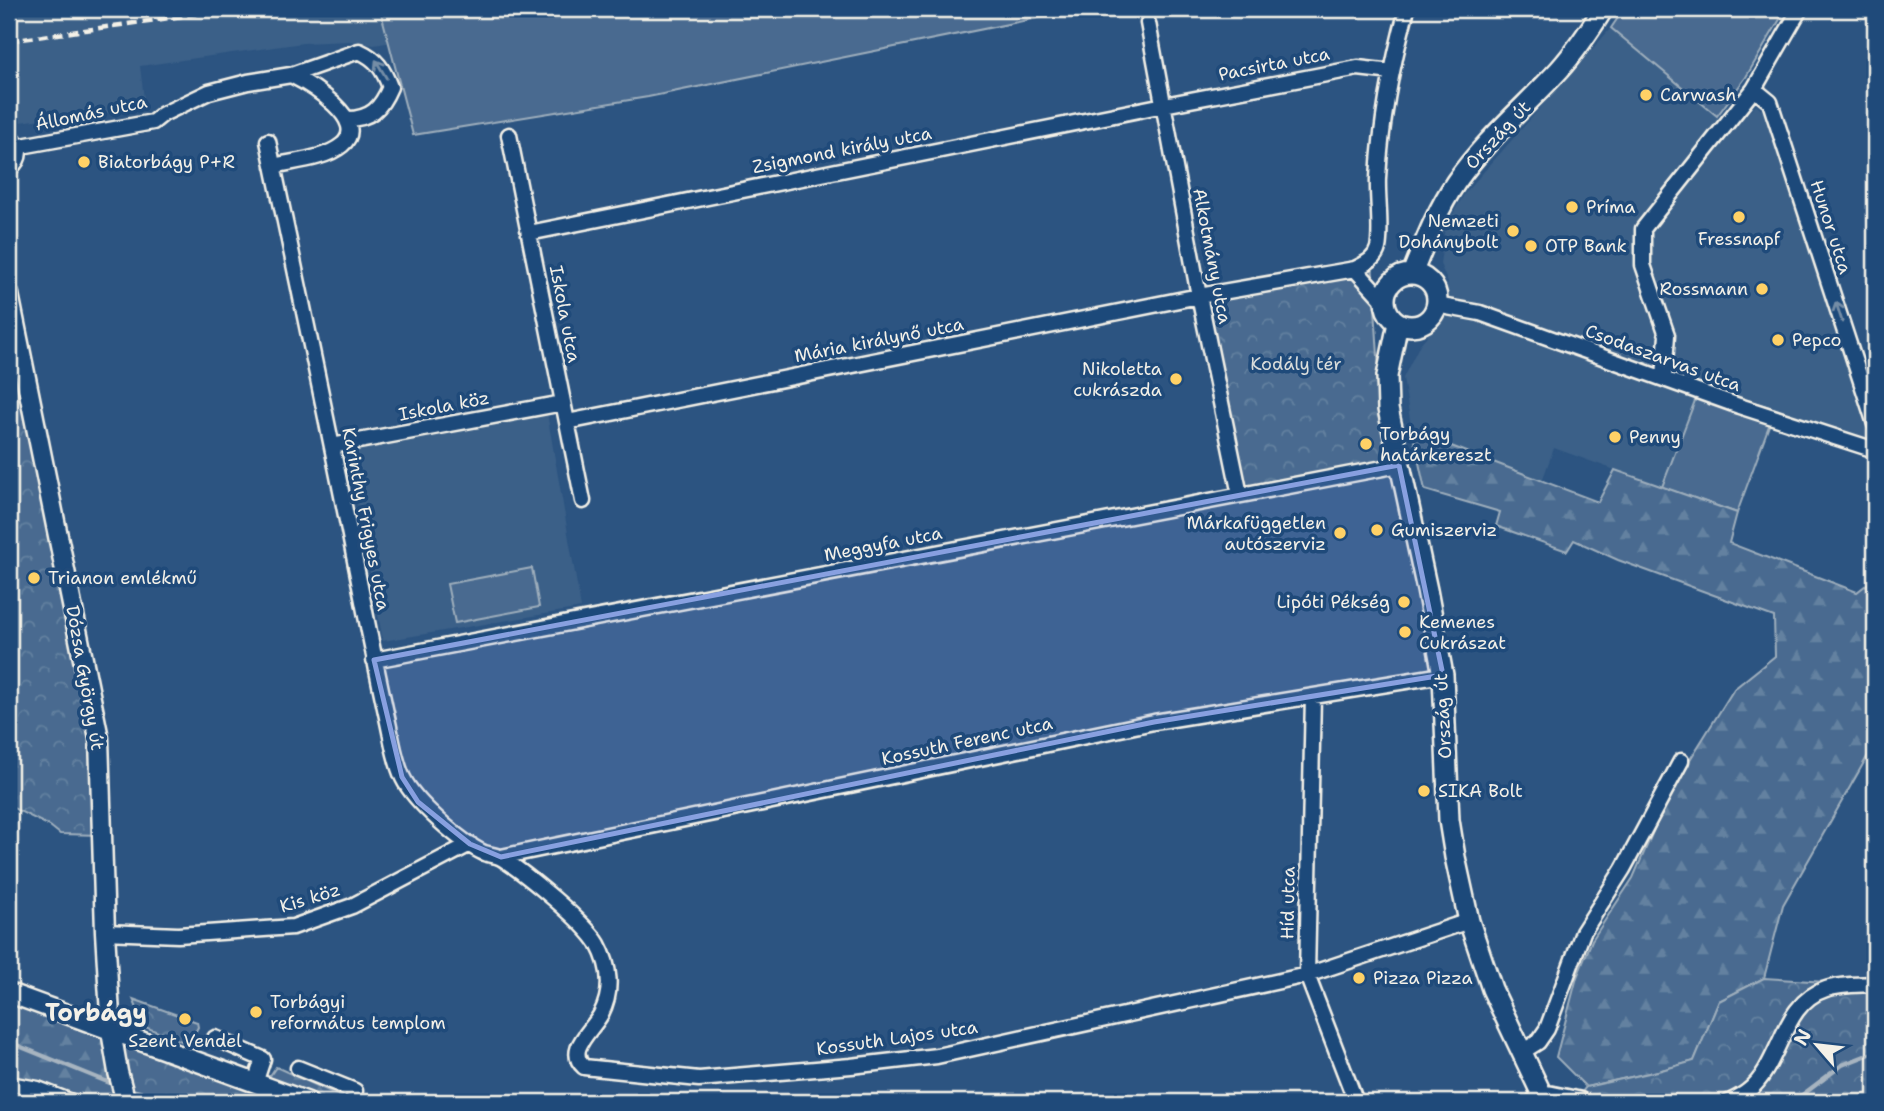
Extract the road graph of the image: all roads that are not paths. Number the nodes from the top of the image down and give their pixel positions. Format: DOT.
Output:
graph roads {
  1 [pos="1407,9"];
  2 [pos="1603,9"];
  3 [pos="1800,9"];
  4 [pos="1148,23"];
  5 [pos="1392,72"];
  6 [pos="291,75"];
  7 [pos="1754,89"];
  8 [pos="1164,105"];
  9 [pos="347,119"];
  10 [pos="509,135"];
  11 [pos="268,141"];
  12 [pos="13,143"];
  13 [pos="9,166"];
  14 [pos="273,166"];
  15 [pos="529,233"];
  16 [pos="1355,270"];
  17 [pos="1412,274"];
  18 [pos="9,294"];
  19 [pos="1199,296"];
  20 [pos="1385,302"];
  21 [pos="1436,305"];
  22 [pos="1398,323"];
  23 [pos="17,371"];
  24 [pos="1664,378"];
  25 [pos="563,403"];
  26 [pos="567,422"];
  27 [pos="1875,424"];
  28 [pos="332,446"];
  29 [pos="1875,450"];
  30 [pos="1399,466"];
  31 [pos="1240,495"];
  32 [pos="583,501"];
  33 [pos="374,660"];
  34 [pos="1443,675"];
  35 [pos="1313,696"];
  36 [pos="1681,761"];
  37 [pos="470,844"];
  38 [pos="501,857"];
  39 [pos="1469,921"];
  40 [pos="105,932"];
  41 [pos="1307,975"];
  42 [pos="1875,984"];
  43 [pos="9,993"];
  44 [pos="111,1031"];
  45 [pos="215,1038"];
  46 [pos="1522,1052"];
  47 [pos="298,1068"];
  48 [pos="255,1083"];
  49 [pos="9,1084"];
  50 [pos="355,1091"];
  51 [pos="1540,1100"];
  52 [pos="125,1101"];
  53 [pos="72,1102"];
  54 [pos="308,1102"];
  55 [pos="1356,1102"];
  56 [pos="1579,1102"];
  57 [pos="1729,1102"];
  1 -- 5 [label="street"];
  2 -- 17 [label="main road, Ország út"];
  3 -- 7 [label="street"];
  4 -- 8 [label="street, Alkotmány utca"];
  5 -- 8 [label="street, Pacsirta utca"];
  5 -- 16 [label="street"];
  6 -- 9 [label="street"];
  9 -- 6 [label="street, Állomás utca, one-way"];
  6 -- 12 [label="street, Állomás utca"];
  7 -- 24 [label="street"];
  27 -- 7 [label="street, Hunor utca, one-way"];
  8 -- 15 [label="street, Zsigmond király utca"];
  8 -- 19 [label="street, Alkotmány utca"];
  9 -- 14 [label="street"];
  10 -- 15 [label="street, Iskola utca"];
  11 -- 14 [label="street, Karinthy Frigyes utca"];
  12 -- 13 [label="street"];
  14 -- 28 [label="street, Karinthy Frigyes utca"];
  15 -- 25 [label="street, Iskola utca"];
  16 -- 19 [label="street, Mária királynő utca"];
  16 -- 20 [label="street"];
  17 -- 20 [label="main road"];
  17 -- 21 [label="main road"];
  18 -- 23 [label="street, Dózsa György út"];
  19 -- 26 [label="street, Mária királynő utca"];
  19 -- 31 [label="street, Alkotmány utca"];
  20 -- 22 [label="main road"];
  21 -- 22 [label="main road"];
  21 -- 24 [label="street, Csodaszarvas utca"];
  22 -- 30 [label="main road, Ország út"];
  23 -- 40 [label="street, Dózsa György út"];
  24 -- 29 [label="street, Csodaszarvas utca"];
  25 -- 26 [label="street, Iskola utca"];
  25 -- 28 [label="street, Iskola köz"];
  26 -- 32 [label="street, Iskola utca"];
  28 -- 33 [label="street, Karinthy Frigyes utca"];
  30 -- 31 [label="street, Meggyfa utca"];
  30 -- 34 [label="main road, Ország út"];
  31 -- 33 [label="street, Meggyfa utca"];
  33 -- 37 [label="street, Karinthy Frigyes utca"];
  34 -- 35 [label="street, Kossuth Ferenc utca"];
  34 -- 39 [label="main road, Ország út"];
  35 -- 38 [label="street, Kossuth Ferenc utca"];
  35 -- 41 [label="street, Híd utca"];
  36 -- 46 [label="street"];
  37 -- 38 [label="street, Karinthy Frigyes utca"];
  37 -- 40 [label="street, Kis köz"];
  38 -- 41 [label="street, Kossuth Lajos utca"];
  39 -- 41 [label="street, Kossuth Lajos utca"];
  39 -- 46 [label="main road, Ország út"];
  40 -- 44 [label="street, Dózsa György út"];
  41 -- 55 [label="street, Híd utca"];
  42 -- 57 [label="street"];
  43 -- 44 [label="street"];
  44 -- 48 [label="street"];
  44 -- 52 [label="street, Dózsa György út"];
  45 -- 48 [label="street"];
  46 -- 51 [label="main road, Ország út"];
  47 -- 50 [label="street"];
  48 -- 54 [label="street"];
  49 -- 53 [label="street"];
  51 -- 56 [label="main road"];
}
